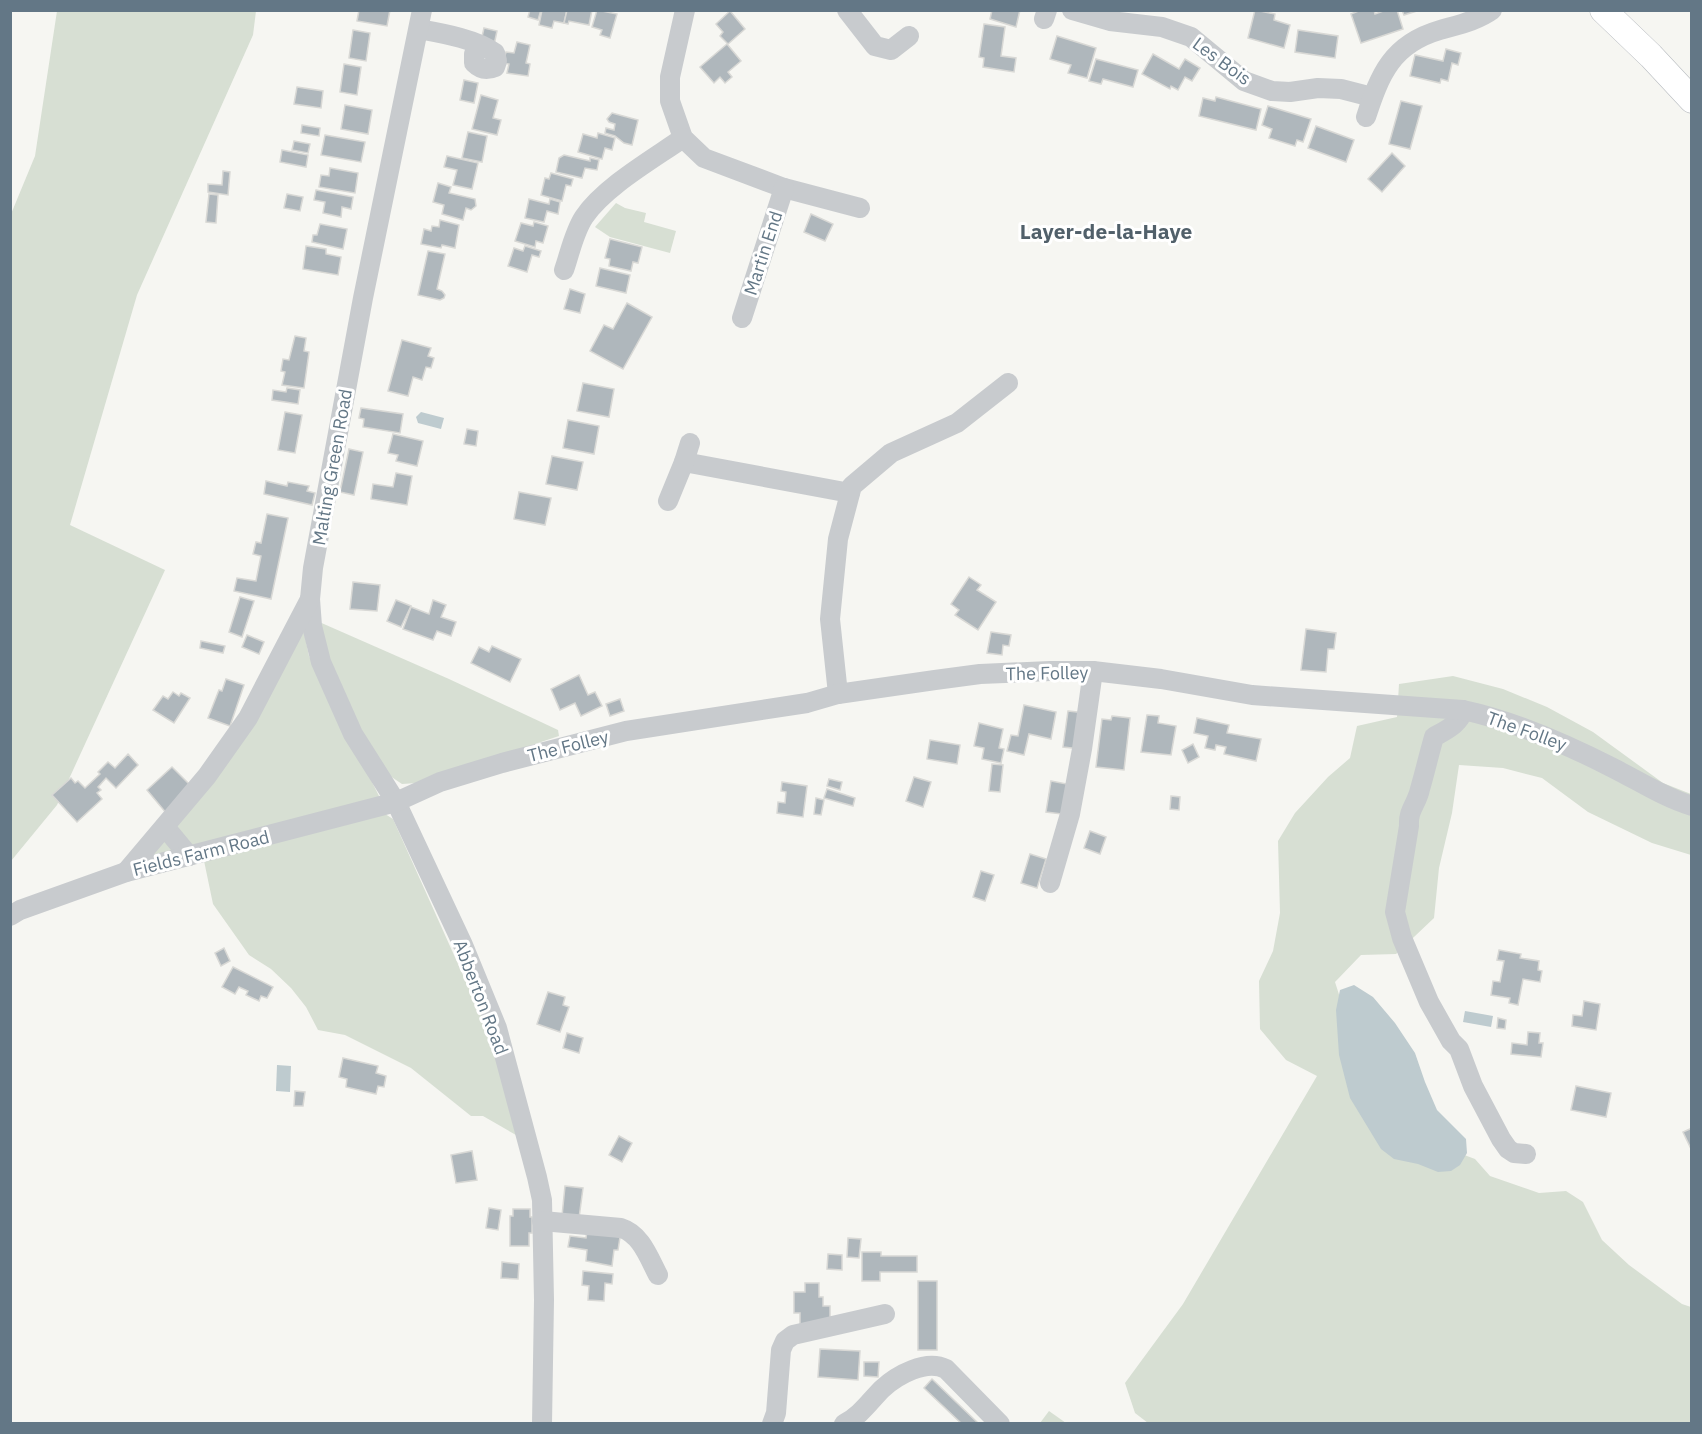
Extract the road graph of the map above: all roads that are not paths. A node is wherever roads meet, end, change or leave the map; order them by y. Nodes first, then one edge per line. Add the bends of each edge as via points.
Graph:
1 (685, 10) edge
2 (847, 10) edge
3 (1072, 10) edge
4 (1492, 10) edge
5 (1603, 10) edge
6 (420, 20) edge
7 (909, 36) dead end
8 (478, 45) dead end
9 (1372, 97) junction
10 (1692, 100) edge
11 (1366, 117) dead end
12 (683, 138) junction
13 (784, 188) junction
14 (860, 208) dead end
15 (564, 270) dead end
16 (742, 318) dead end
17 (1008, 383) dead end
18 (690, 443) dead end
19 (684, 462) junction
20 (850, 493) junction
21 (668, 501) dead end
22 (310, 600) junction
23 (1093, 671) junction
24 (838, 694) junction
25 (1463, 710) junction
26 (396, 802) junction
27 (1692, 806) edge
28 (165, 827) junction
29 (189, 856) junction
30 (126, 872) junction
31 (1050, 883) dead end
32 (10, 916) edge
33 (1526, 1154) dead end
34 (542, 1221) junction
35 (658, 1275) dead end
36 (885, 1314) dead end
37 (542, 1424) edge
38 (772, 1424) edge
39 (844, 1424) edge
40 (1000, 1424) edge

1 - 12 street via 670,76 670,101
2 - 7 street via 875,46 891,50
3 - 9 street, Les Bois via 1110,21 1162,27 1191,37 1244,81 1272,92 1341,89
4 - 9 street via 1408,44 1390,61
5 - 10 main road
6 - 8 street
6 - 22 street, Malting Green Road via 362,306
9 - 11 street
12 - 13 street via 704,158
12 - 15 street via 611,189 595,205 584,218
13 - 14 street
13 - 16 street, Martin End
17 - 20 street via 957,423 891,453 852,486
18 - 19 street
19 - 20 street
19 - 21 street
20 - 24 street via 838,539 830,619
22 - 26 street, Abberton Road via 321,662 353,734
22 - 28 street, Malting Green Road via 248,718
23 - 24 street, The Folley via 980,674
23 - 25 street, The Folley via 1252,695
23 - 31 street via 1070,814
24 - 26 street, The Folley via 807,703 626,731 471,772
25 - 27 street, The Folley via 1486,714 1569,746 1655,792
25 - 33 street via 1461,717 1434,737 1420,791 1408,816 1395,912 1429,1002 1459,1049 1501,1139 1514,1153
26 - 29 street, Fields Farm Road
26 - 34 street, Abberton Road via 497,1028 537,1177
28 - 29 street
28 - 30 street, Malting Green Road
29 - 30 street, Fields Farm Road
30 - 32 street, Fields Farm Road
34 - 35 street via 630,1231
34 - 37 street, Abberton Road
36 - 38 street via 809,1330 785,1341
39 - 40 street via 894,1381 934,1365 946,1369

